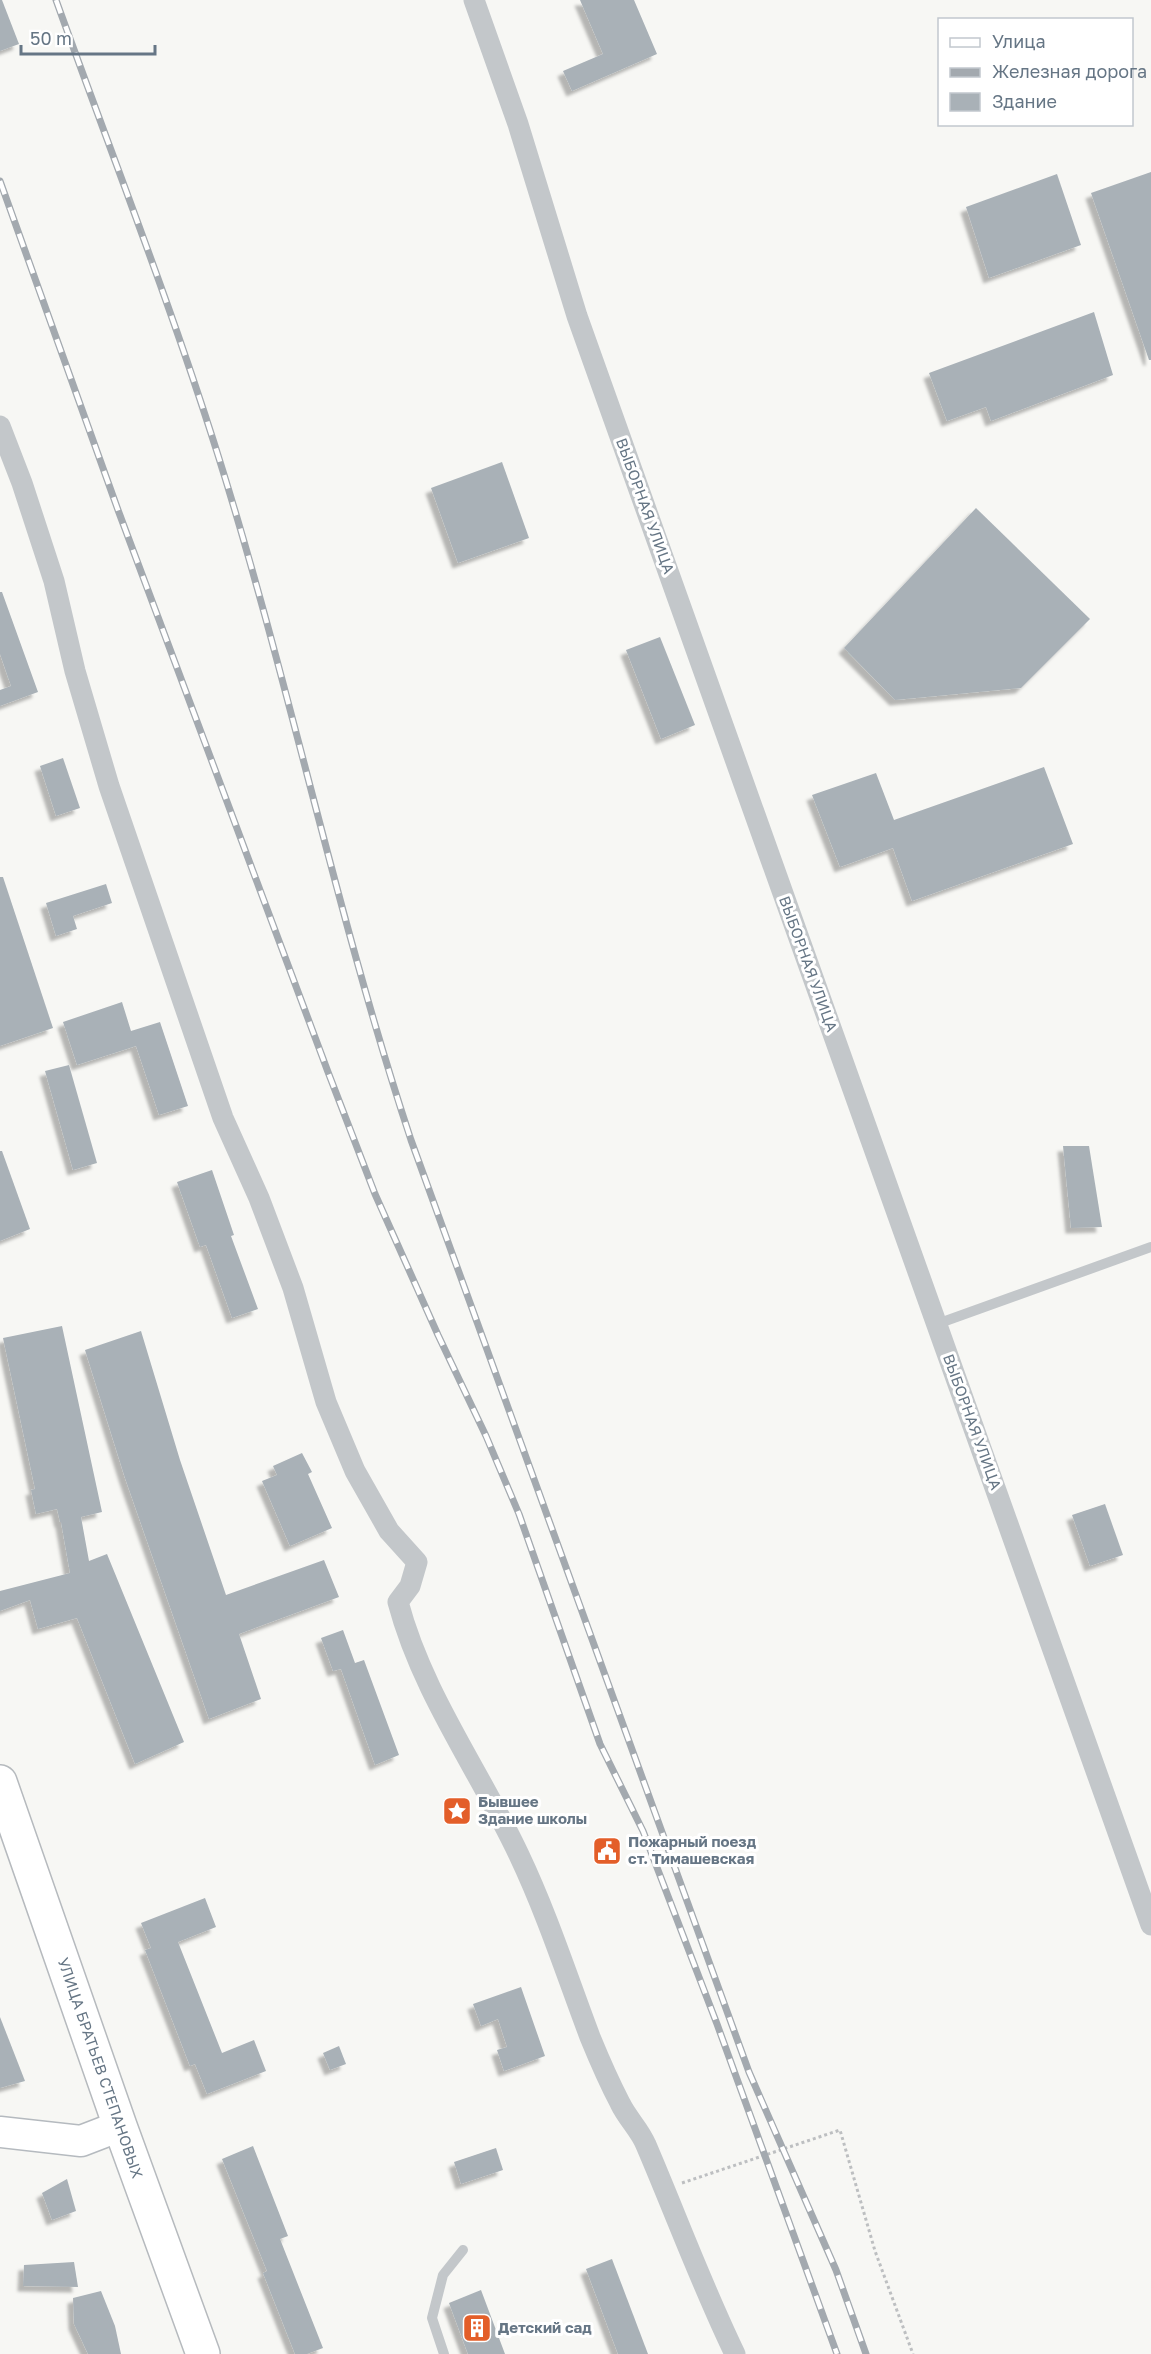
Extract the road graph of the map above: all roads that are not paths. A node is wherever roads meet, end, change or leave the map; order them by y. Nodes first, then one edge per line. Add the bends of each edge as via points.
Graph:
1 (474, 0) edge
2 (0, 426) edge
3 (1151, 1247) edge
4 (937, 1324) junction
5 (0, 1782) edge
6 (1151, 1925) edge
7 (120, 2126) junction
8 (0, 2132) edge
9 (463, 2250) dead end
10 (203, 2354) edge
11 (444, 2354) edge
12 (735, 2354) edge

1 - 4 street, ВЫБОРНАЯ УЛИЦА via 518,124 577,316
2 - 12 street via 54,581 75,671 109,786 223,1118 293,1288 326,1402 355,1471 383,1521 417,1562 410,1586 398,1602 406,1634 520,1857 555,1938 591,2038 620,2104 645,2143
3 - 4 lane
4 - 6 street, ВЫБОРНАЯ УЛИЦА
5 - 7 main road, УЛИЦА БРАТЬЕВ СТЕПАНОВЫХ
7 - 8 main road via 81,2141
7 - 10 main road, УЛИЦА БРАТЬЕВ СТЕПАНОВЫХ
9 - 11 lane via 444,2276 432,2318

